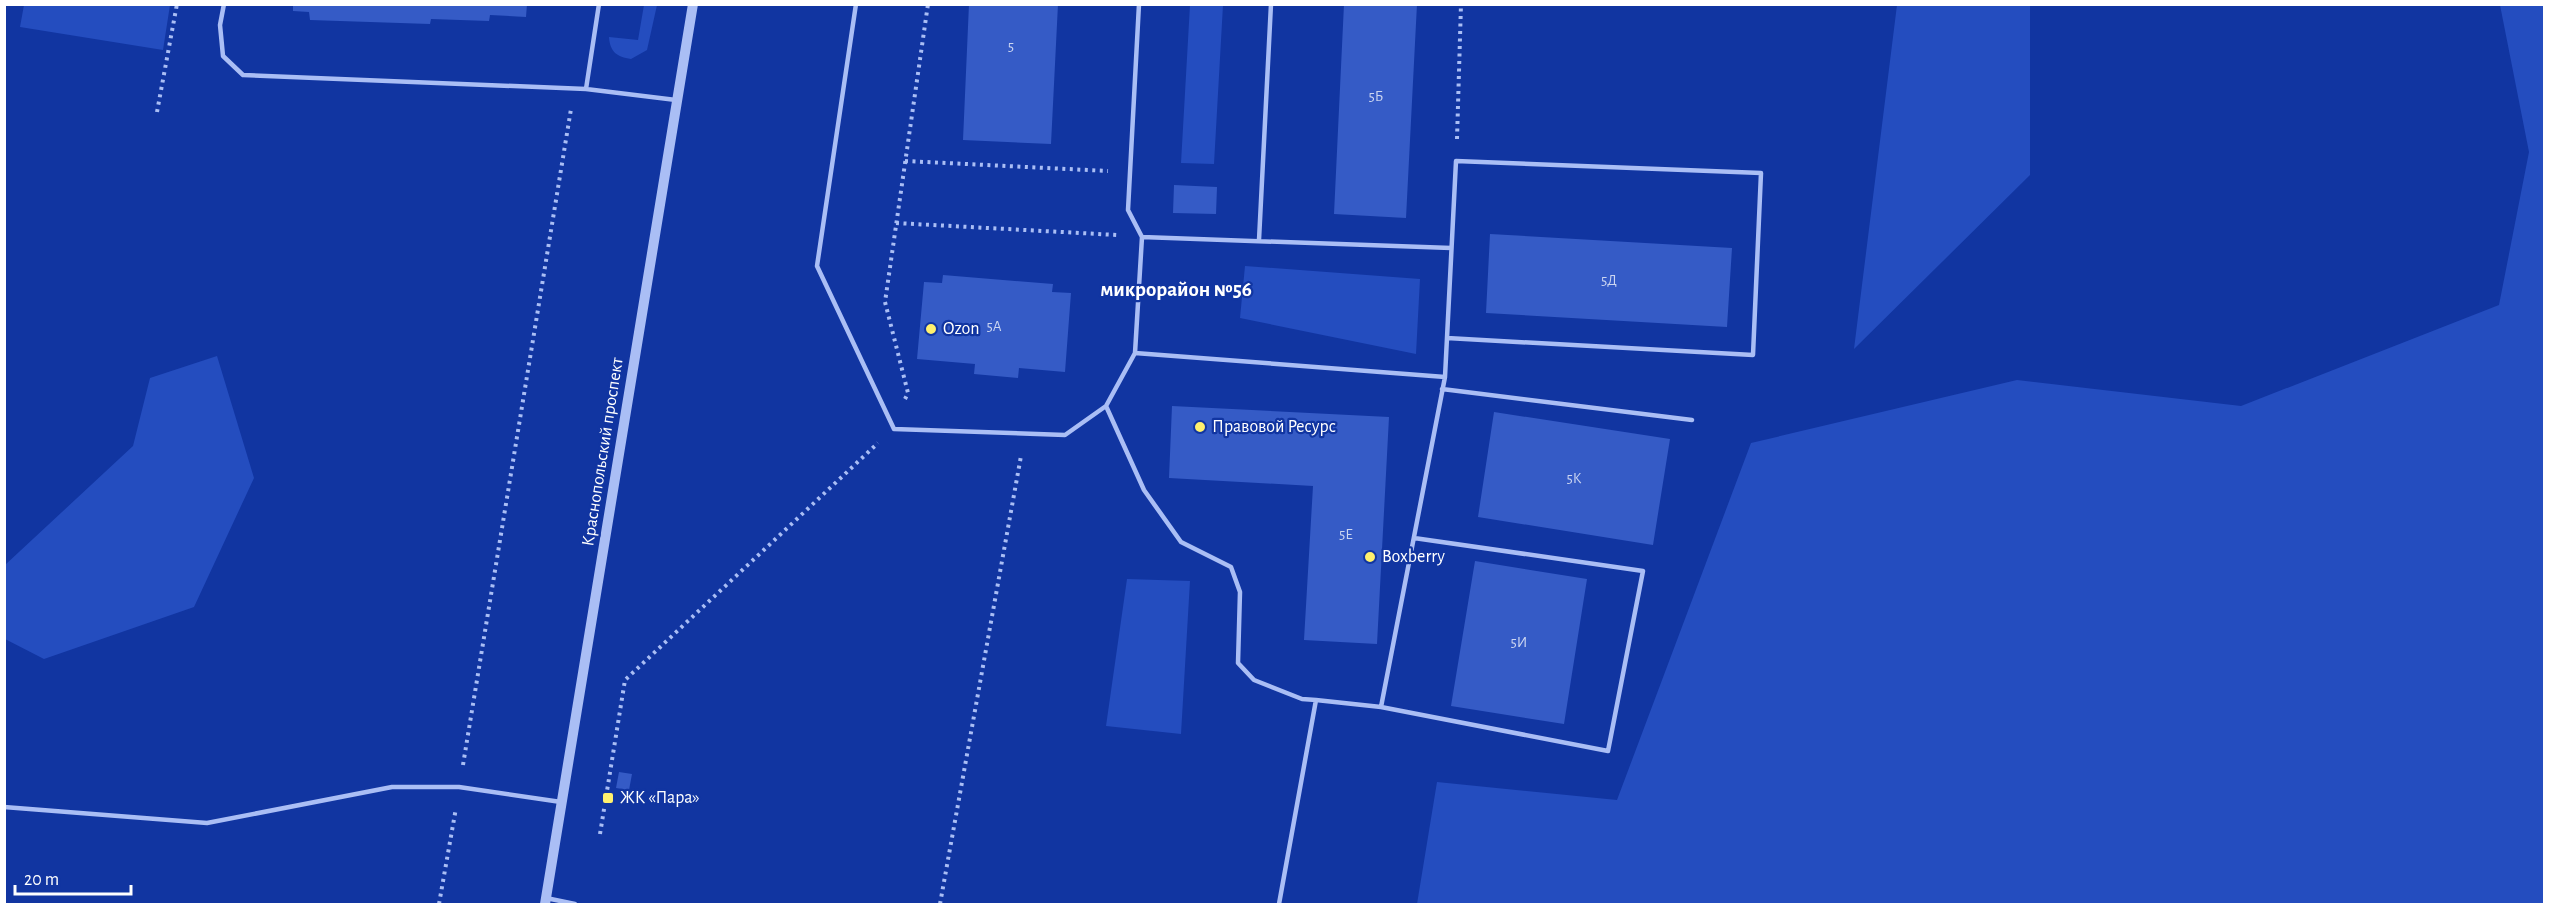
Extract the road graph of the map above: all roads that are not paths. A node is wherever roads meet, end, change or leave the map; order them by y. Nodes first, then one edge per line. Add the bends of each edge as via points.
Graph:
1 (225, 4) edge
2 (599, 4) edge
3 (693, 4) edge
4 (856, 4) edge
5 (1139, 4) edge
6 (1271, 4) edge
7 (586, 89) junction
8 (677, 100) junction
9 (1142, 237) junction
10 (1259, 240) junction
11 (1451, 248) junction
12 (1447, 338) junction
13 (1136, 353) junction
14 (1444, 377) junction
15 (1442, 389) junction
16 (1106, 406) junction
17 (1692, 420) dead end
18 (1414, 538) junction
19 (1316, 700) junction
20 (1381, 707) junction
21 (562, 802) junction
22 (4, 807) edge
23 (545, 901) edge
24 (575, 904) edge
25 (1279, 904) edge

1 - 7 lane via 220,25 223,56 243,75
2 - 7 lane
3 - 8 street, Краснопольский проспект
4 - 16 lane via 818,266 894,429 1065,435
5 - 9 lane via 1128,210
6 - 10 lane
7 - 8 lane
8 - 21 street, Краснопольский проспект
9 - 10 lane
9 - 13 lane
10 - 11 lane
11 - 12 lane
11 - 12 lane via 1456,161 1761,173 1754,355
12 - 14 lane
13 - 14 lane
13 - 16 lane
14 - 15 lane
15 - 17 lane
15 - 18 lane
16 - 19 lane via 1144,490 1181,542 1231,567 1240,592 1238,663 1254,680 1302,699
18 - 20 lane
18 - 20 lane via 1643,571 1608,751
19 - 20 lane
19 - 25 lane
21 - 22 lane via 459,787 392,787 207,823
21 - 23 street, Краснопольский проспект
23 - 24 lane

